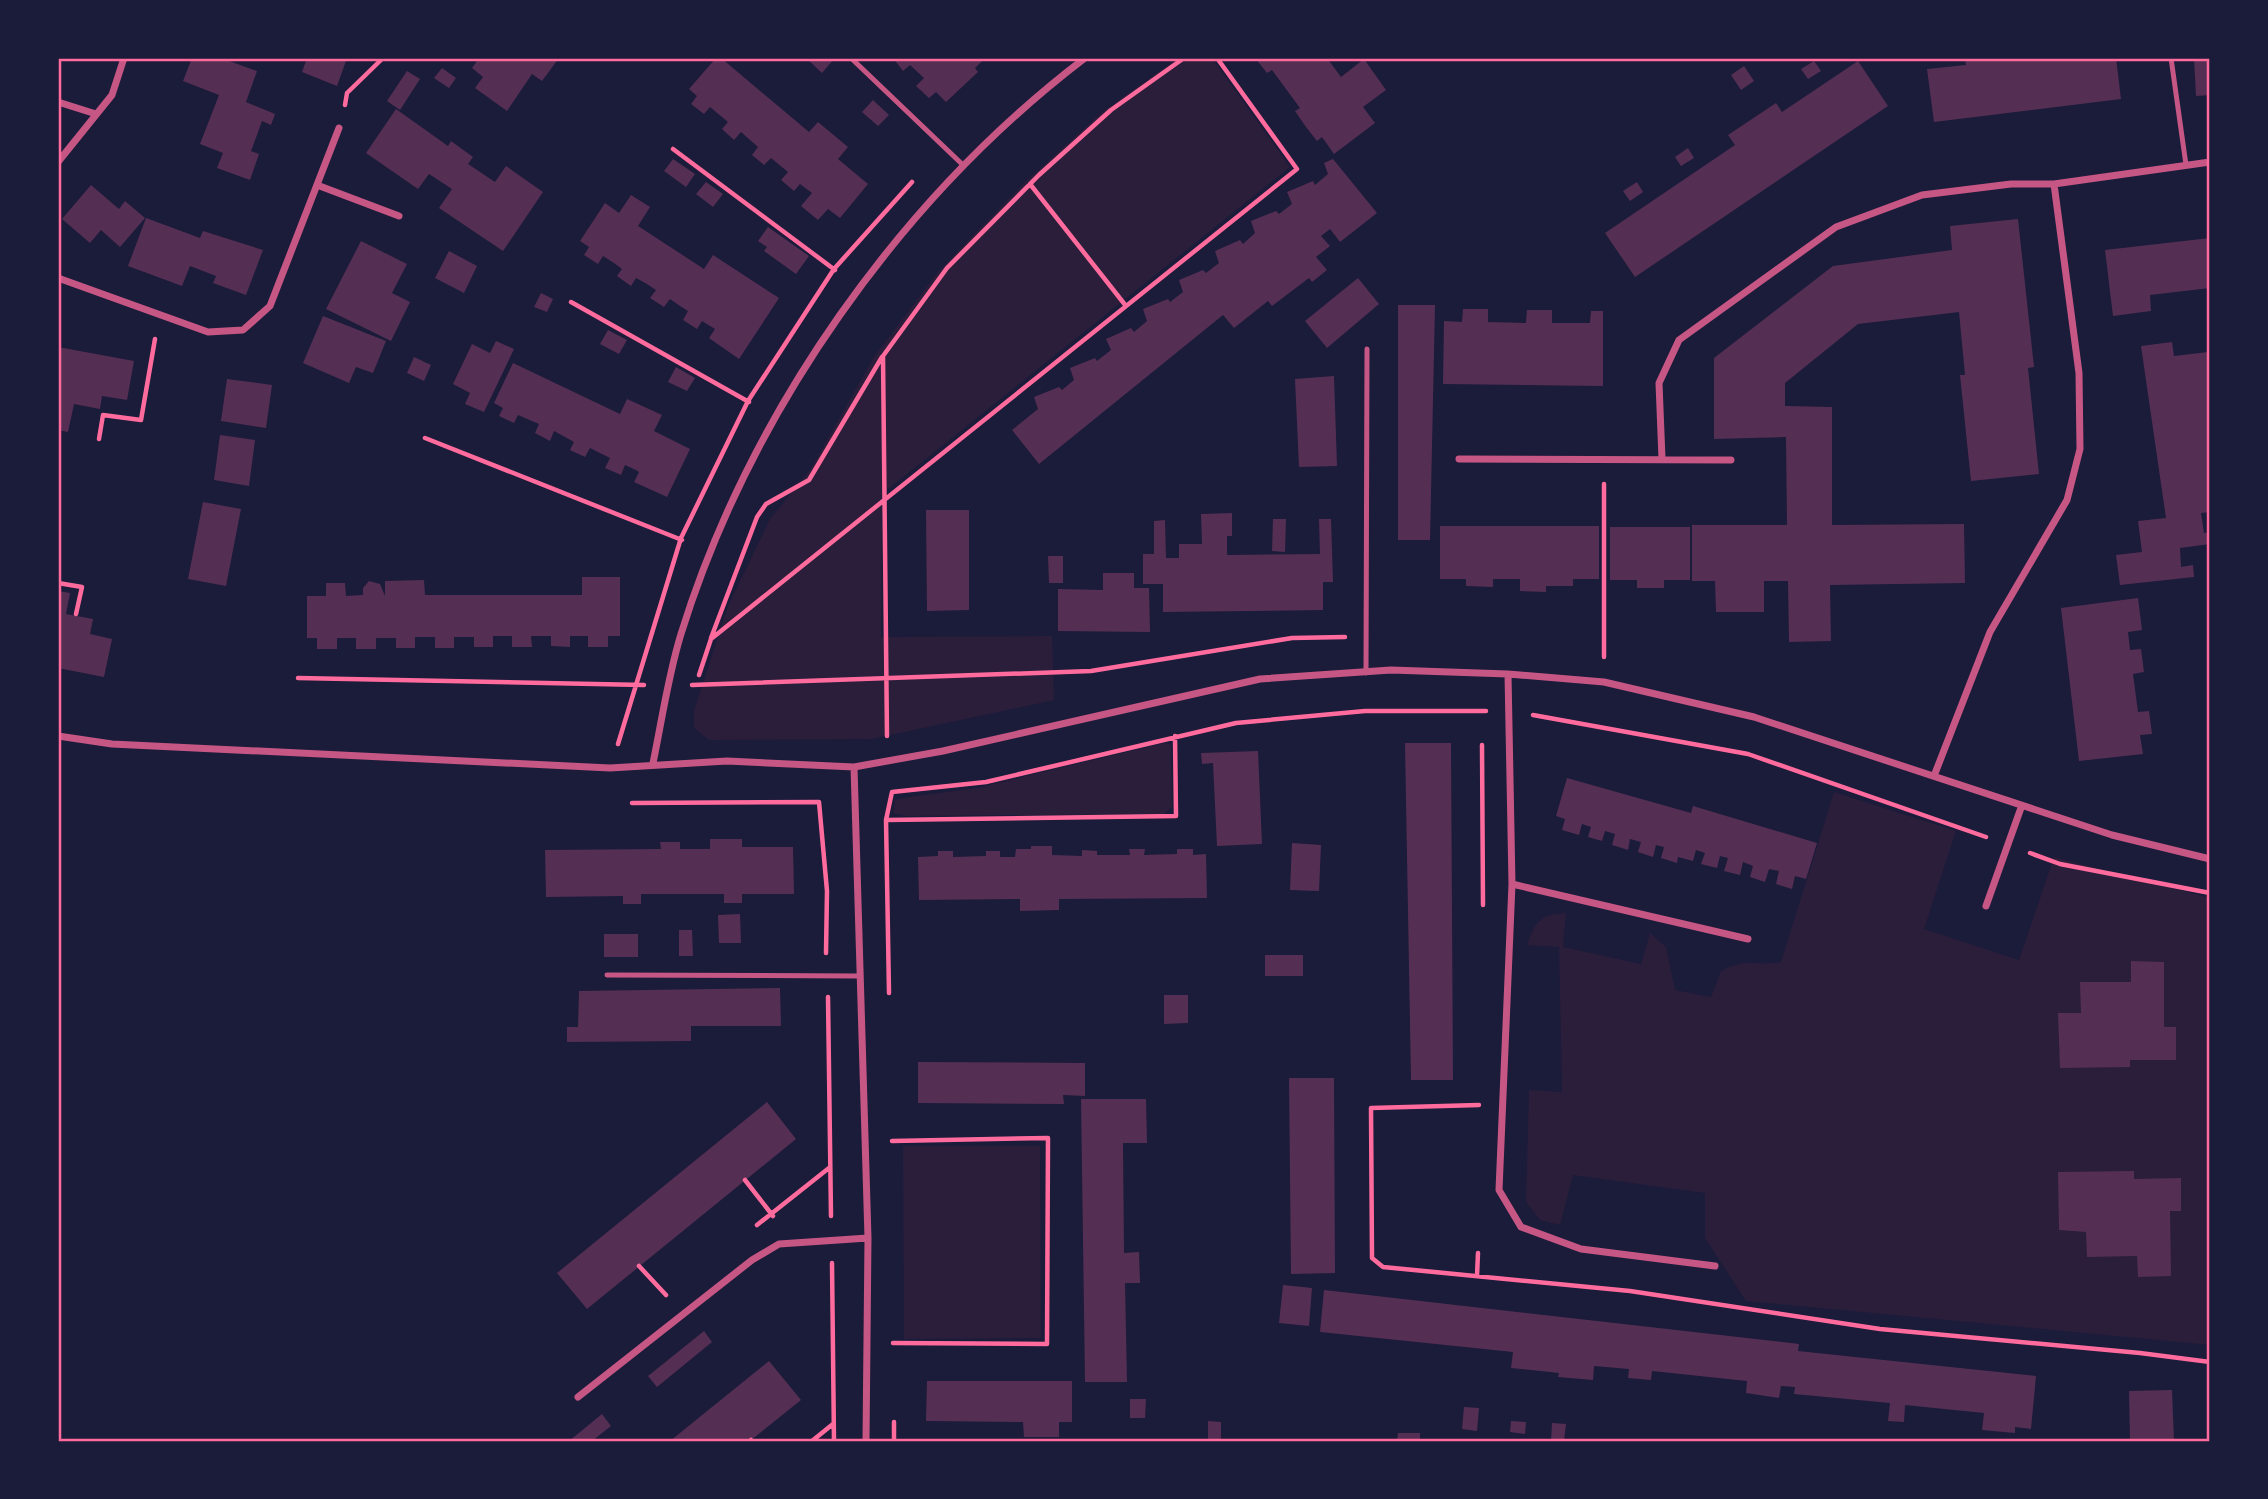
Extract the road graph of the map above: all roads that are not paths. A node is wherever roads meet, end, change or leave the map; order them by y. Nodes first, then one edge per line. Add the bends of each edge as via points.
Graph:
1 (124, 58) edge
2 (850, 58) edge
3 (1085, 58) edge
4 (2171, 58) edge
5 (58, 102) edge
6 (96, 114) junction
7 (339, 128) road end
8 (58, 162) edge
9 (2210, 162) edge
10 (2186, 165) junction
11 (964, 166) junction
12 (2054, 184) junction
13 (317, 185) junction
14 (399, 216) dead end
15 (58, 278) edge
16 (1367, 349) dead end
17 (1459, 459) dead end
18 (1662, 459) junction
19 (1731, 460) dead end
20 (1366, 673) junction
21 (1508, 674) junction
22 (58, 736) edge
23 (653, 763) junction
24 (854, 767) junction
25 (1934, 776) junction
26 (2022, 805) junction
27 (2210, 859) edge
28 (1512, 884) junction
29 (1986, 906) dead end
30 (1748, 939) dead end
31 (607, 975) dead end
32 (859, 976) junction
33 (868, 1238) junction
34 (1715, 1266) dead end
35 (578, 1397) dead end
36 (866, 1441) edge

1 - 6 street via 112,95
2 - 11 lane
3 - 11 street
4 - 10 lane
5 - 6 street
6 - 8 street
7 - 13 street
9 - 10 street
10 - 12 street
11 - 23 street via 858,287 774,416 680,635
12 - 18 street via 2011,184 1922,195 1836,227 1679,340 1659,383
12 - 25 street via 2080,373 2080,449 2067,500 1990,632
13 - 14 street
13 - 15 street via 270,306 243,330 208,332
16 - 20 lane
17 - 18 street
18 - 19 street
20 - 21 street
20 - 24 street via 1259,679
21 - 25 street via 1604,682 1754,717
21 - 28 street
22 - 23 street via 111,744 452,763 610,768
23 - 24 street
24 - 32 street
25 - 26 street
26 - 27 street via 2112,835
26 - 29 street
28 - 30 street
28 - 34 street via 1499,1189 1521,1227 1581,1249
31 - 32 lane
32 - 33 street
33 - 35 street via 779,1244 752,1260
33 - 36 street

